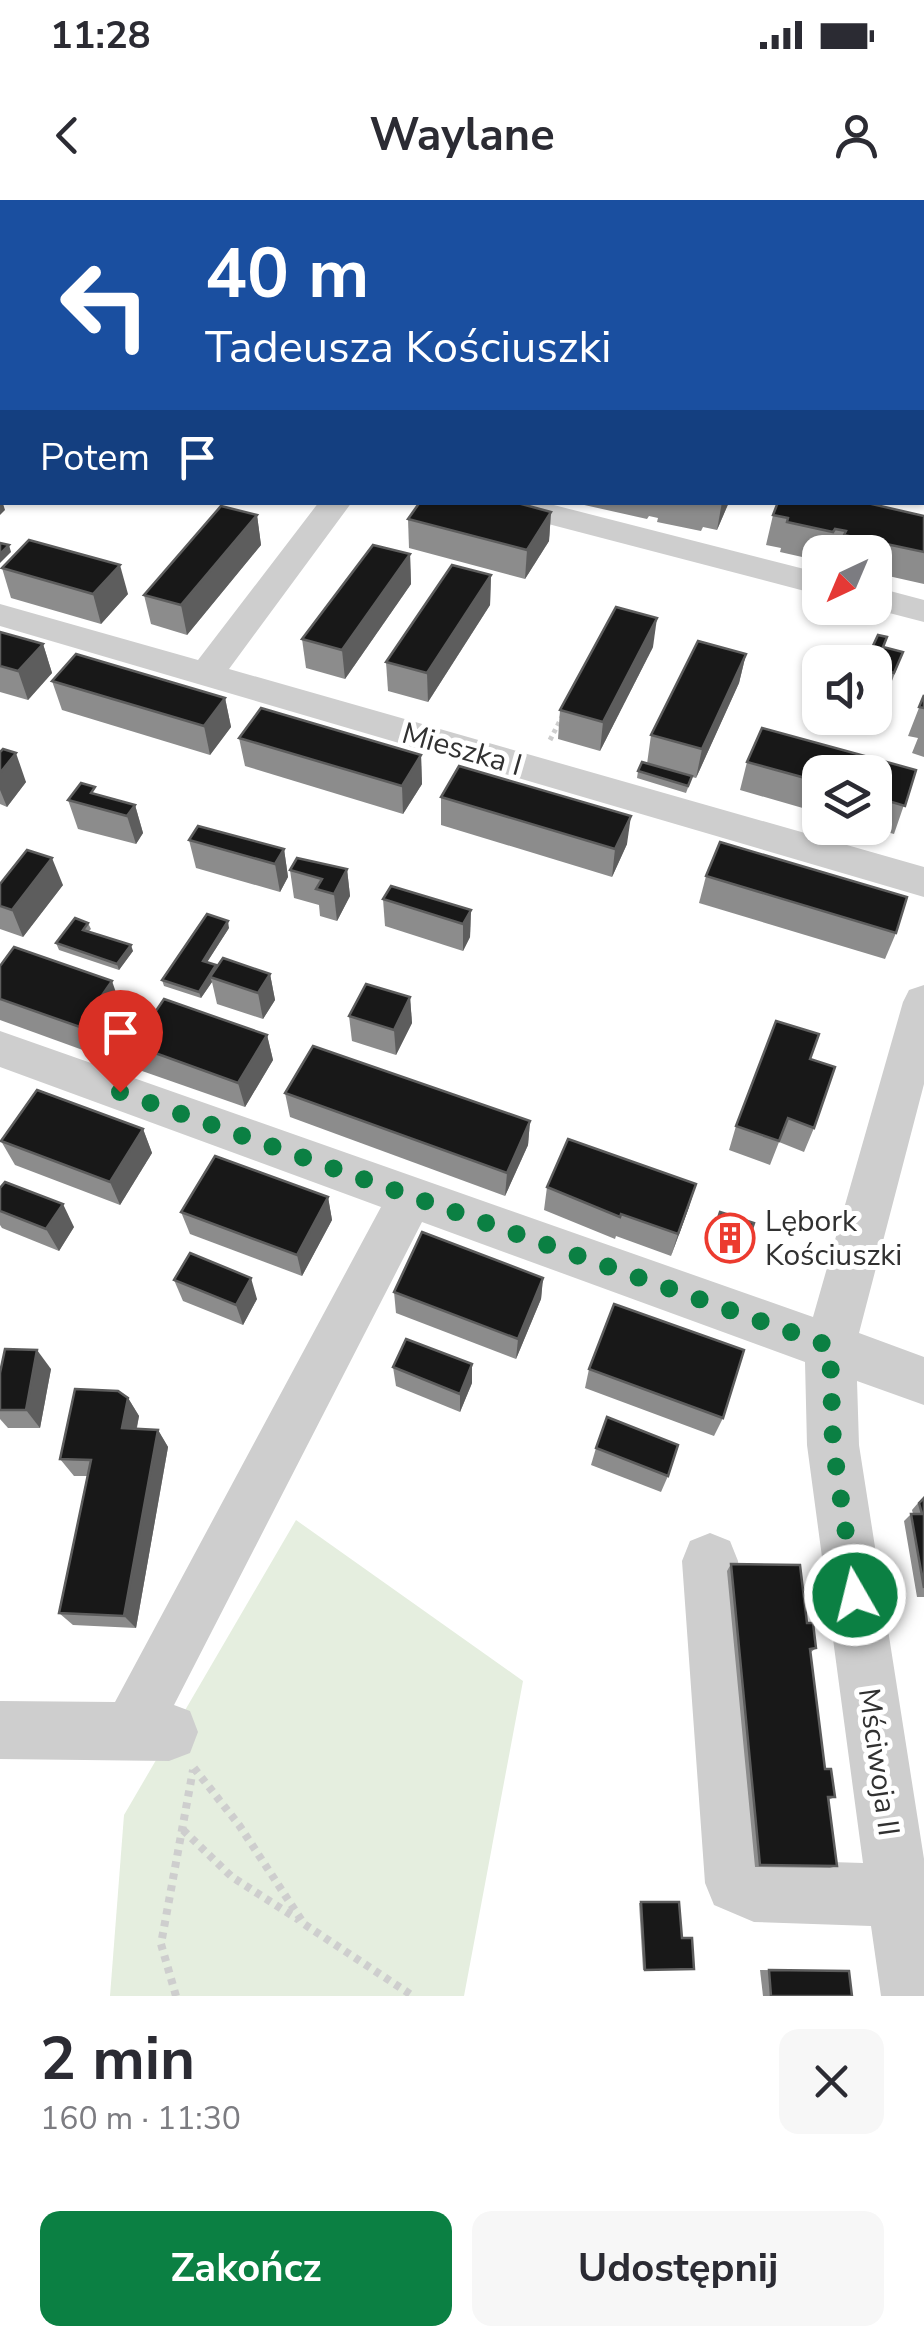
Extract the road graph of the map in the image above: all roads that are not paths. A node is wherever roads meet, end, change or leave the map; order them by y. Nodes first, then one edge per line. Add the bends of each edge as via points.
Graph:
1 (334, 505) edge
2 (514, 505) edge
3 (802, 579) edge
4 (892, 603) edge
5 (924, 611) edge
6 (0, 615) edge
7 (206, 674) junction
8 (924, 882) edge
9 (924, 1002) edge
10 (0, 1050) edge
11 (410, 1196) junction
12 (830, 1346) junction
13 (924, 1381) edge
14 (710, 1561) dead end
15 (0, 1730) edge
16 (906, 1820) edge
17 (898, 1895) junction
18 (913, 1996) edge

1 - 7 street
2 - 3 street
4 - 5 street
6 - 7 street, Mieszka I
7 - 8 street, Mieszka I
9 - 12 street, Mściwoja II
10 - 11 street
11 - 12 street
11 - 15 street via 143,1704 167,1744
12 - 13 street
12 - 16 street, Mściwoja II via 833,1445
14 - 17 street via 736,1883 754,1891
16 - 17 street, Mściwoja II
17 - 18 street, Mściwoja II

